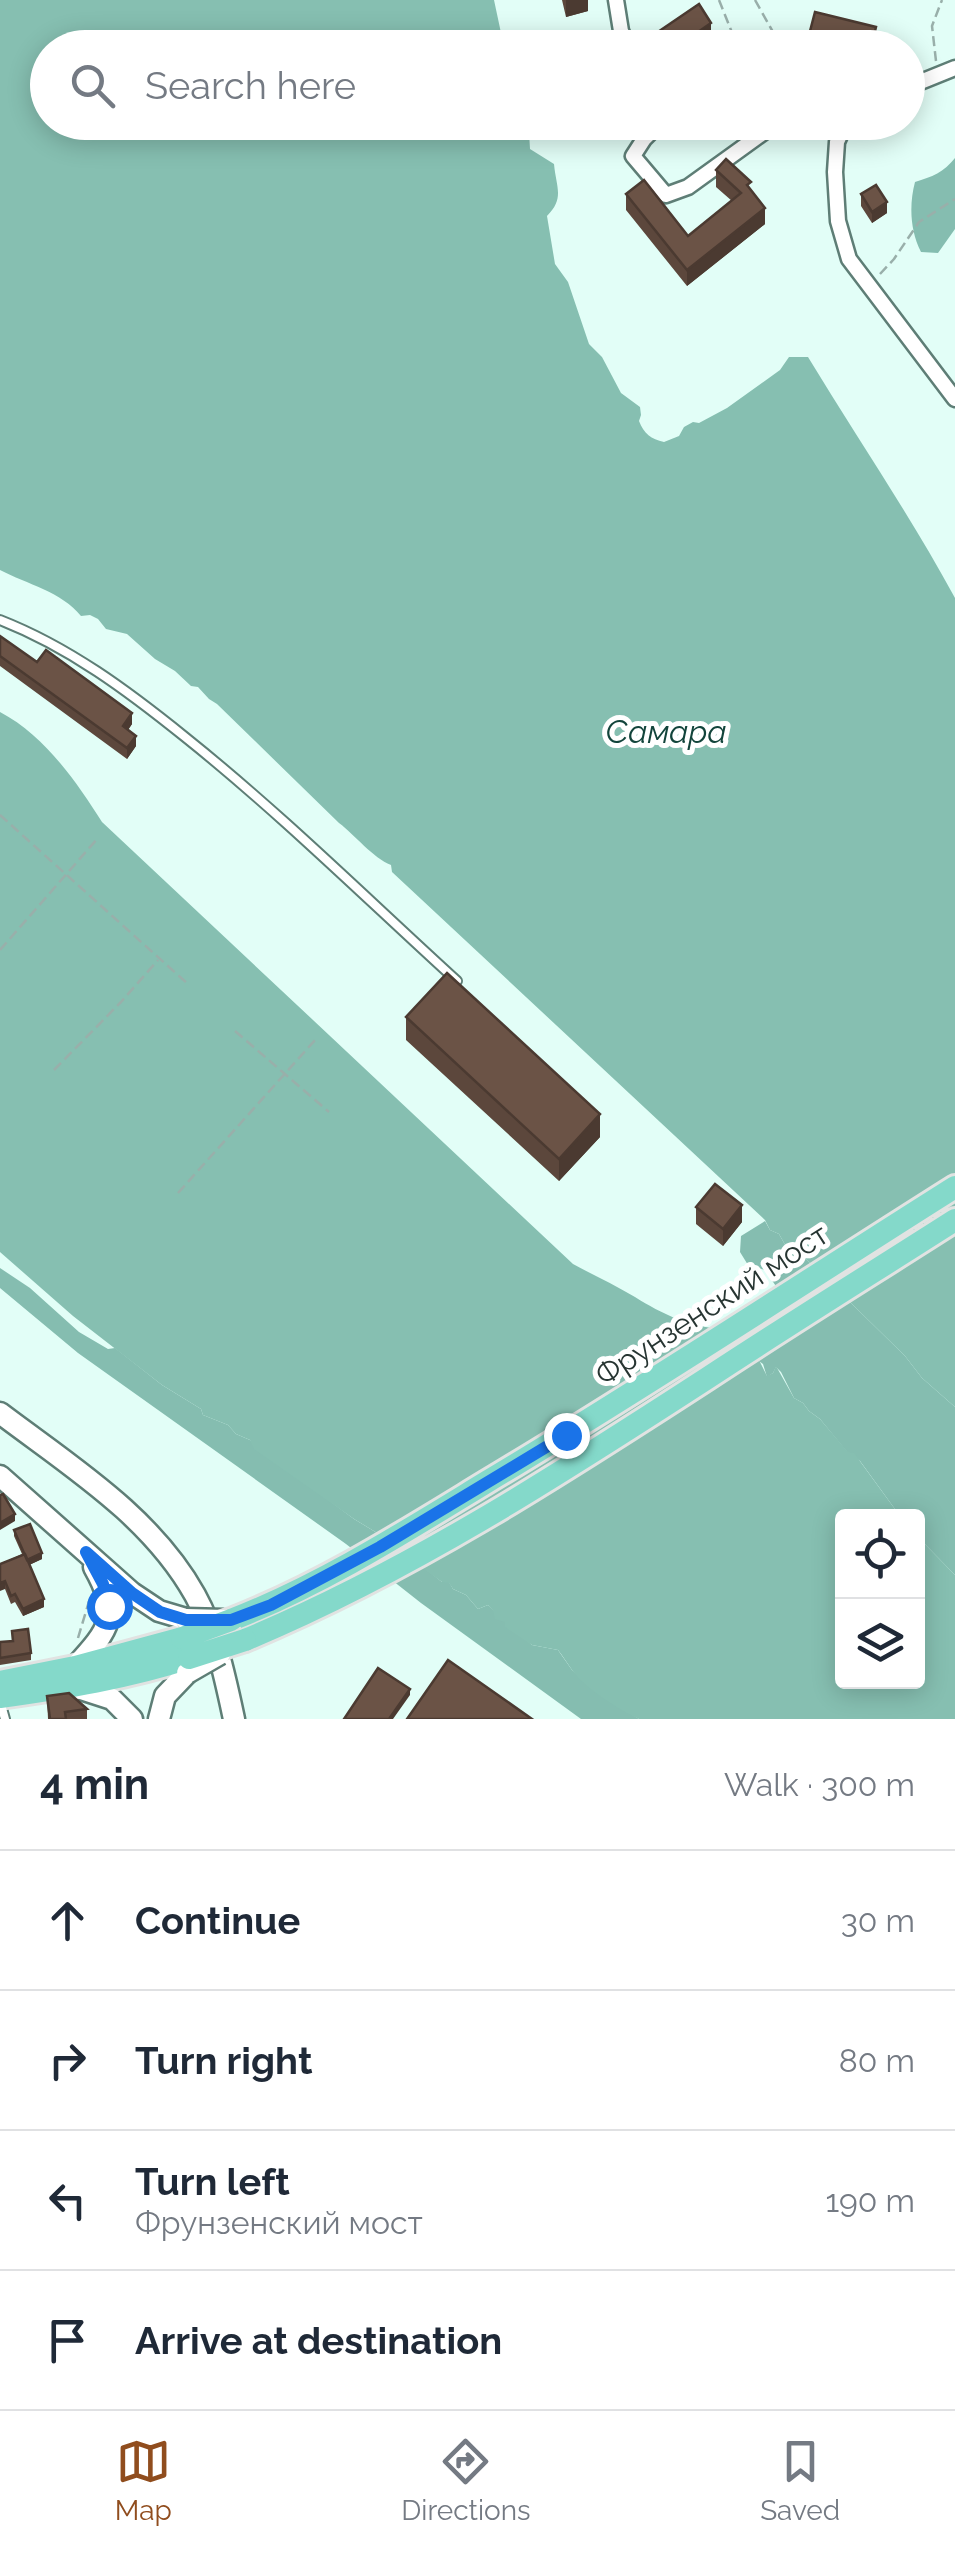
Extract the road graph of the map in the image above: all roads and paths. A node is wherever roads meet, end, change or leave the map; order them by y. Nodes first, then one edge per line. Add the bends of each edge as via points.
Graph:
1 (616, 0) edge
2 (719, 0) edge
3 (755, 0) edge
4 (942, 0) edge
5 (621, 30) edge
6 (731, 30) edge
7 (772, 30) edge
8 (955, 68) edge
9 (938, 74) junction
10 (925, 80) edge
11 (643, 140) edge
12 (753, 140) edge
13 (837, 140) edge
14 (955, 199) edge
15 (868, 286) junction
16 (955, 400) edge
17 (0, 620) edge
18 (0, 815) edge
19 (98, 838) dead end
20 (65, 873) junction
21 (0, 950) edge
22 (159, 958) junction
23 (457, 981) edge
24 (189, 985) dead end
25 (235, 1031) dead end
26 (316, 1039) dead end
27 (54, 1070) dead end
28 (284, 1074) junction
29 (328, 1112) dead end
30 (955, 1187) edge
31 (178, 1193) dead end
32 (955, 1220) edge
33 (0, 1413) edge
34 (0, 1476) edge
35 (86, 1552) junction
36 (90, 1598) dead end
37 (238, 1630) junction
38 (186, 1647) junction
39 (74, 1667) junction
40 (0, 1682) edge
41 (0, 1699) edge
42 (5, 1719) edge
43 (132, 1719) edge
44 (158, 1719) edge
45 (234, 1719) edge

1 - 5 street
2 - 6 path
3 - 7 path
4 - 9 path via 932,26
8 - 9 street
9 - 10 street
11 - 12 street via 633,156 666,195
13 - 15 street via 838,221 850,259
14 - 15 path via 919,222
15 - 16 street
17 - 23 lane via 96,670 161,718
18 - 20 path
19 - 20 path
20 - 21 path
20 - 22 path
22 - 24 path
22 - 27 path
25 - 28 path
26 - 28 path
28 - 29 path
28 - 31 path
30 - 37 main road, Фрунзенский мост via 566,1435
32 - 37 main road, Фрунзенский мост via 410,1562 344,1596
33 - 45 main road via 120,1505 167,1555 195,1595 214,1640
34 - 35 main road
35 - 38 main road via 160,1612
35 - 39 main road via 107,1594 108,1617 97,1644
36 - 39 path
37 - 38 main road, Фрунзенский мост, bridge
37 - 38 main road, bridge
38 - 39 main road, Фрунзенский мост
38 - 44 main road
39 - 40 main road
39 - 41 main road
39 - 43 main road
41 - 42 lane

